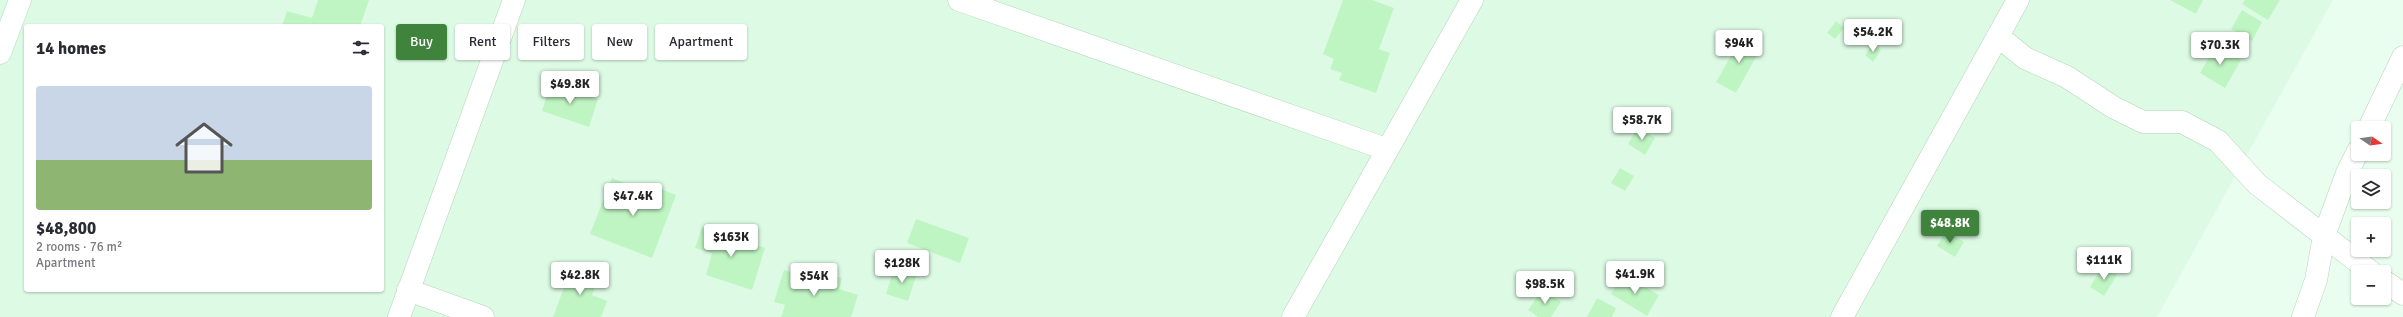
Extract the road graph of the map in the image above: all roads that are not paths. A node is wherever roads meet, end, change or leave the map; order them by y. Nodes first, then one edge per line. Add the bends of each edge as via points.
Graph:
1 (20, 0) edge
2 (514, 0) edge
3 (959, 0) edge
4 (1472, 0) edge
5 (2018, 0) edge
6 (1998, 36) junction
7 (0, 53) edge
8 (2403, 57) edge
9 (2372, 121) edge
10 (1386, 149) junction
11 (2353, 161) edge
12 (2324, 236) junction
13 (2362, 265) edge
14 (2391, 286) edge
15 (408, 290) junction
16 (2403, 294) edge
17 (399, 317) edge
18 (483, 317) edge
19 (1292, 317) edge
20 (1842, 317) edge
21 (2303, 317) edge

1 - 7 street
2 - 15 street
3 - 10 street
4 - 10 street
5 - 6 street
6 - 12 street via 2025,58 2067,77 2113,107 2143,122 2182,122 2218,141 2257,184
6 - 20 street
8 - 9 street
10 - 19 street
11 - 12 street
12 - 13 street
12 - 21 street via 2316,280
14 - 16 street
15 - 17 street
15 - 18 street

